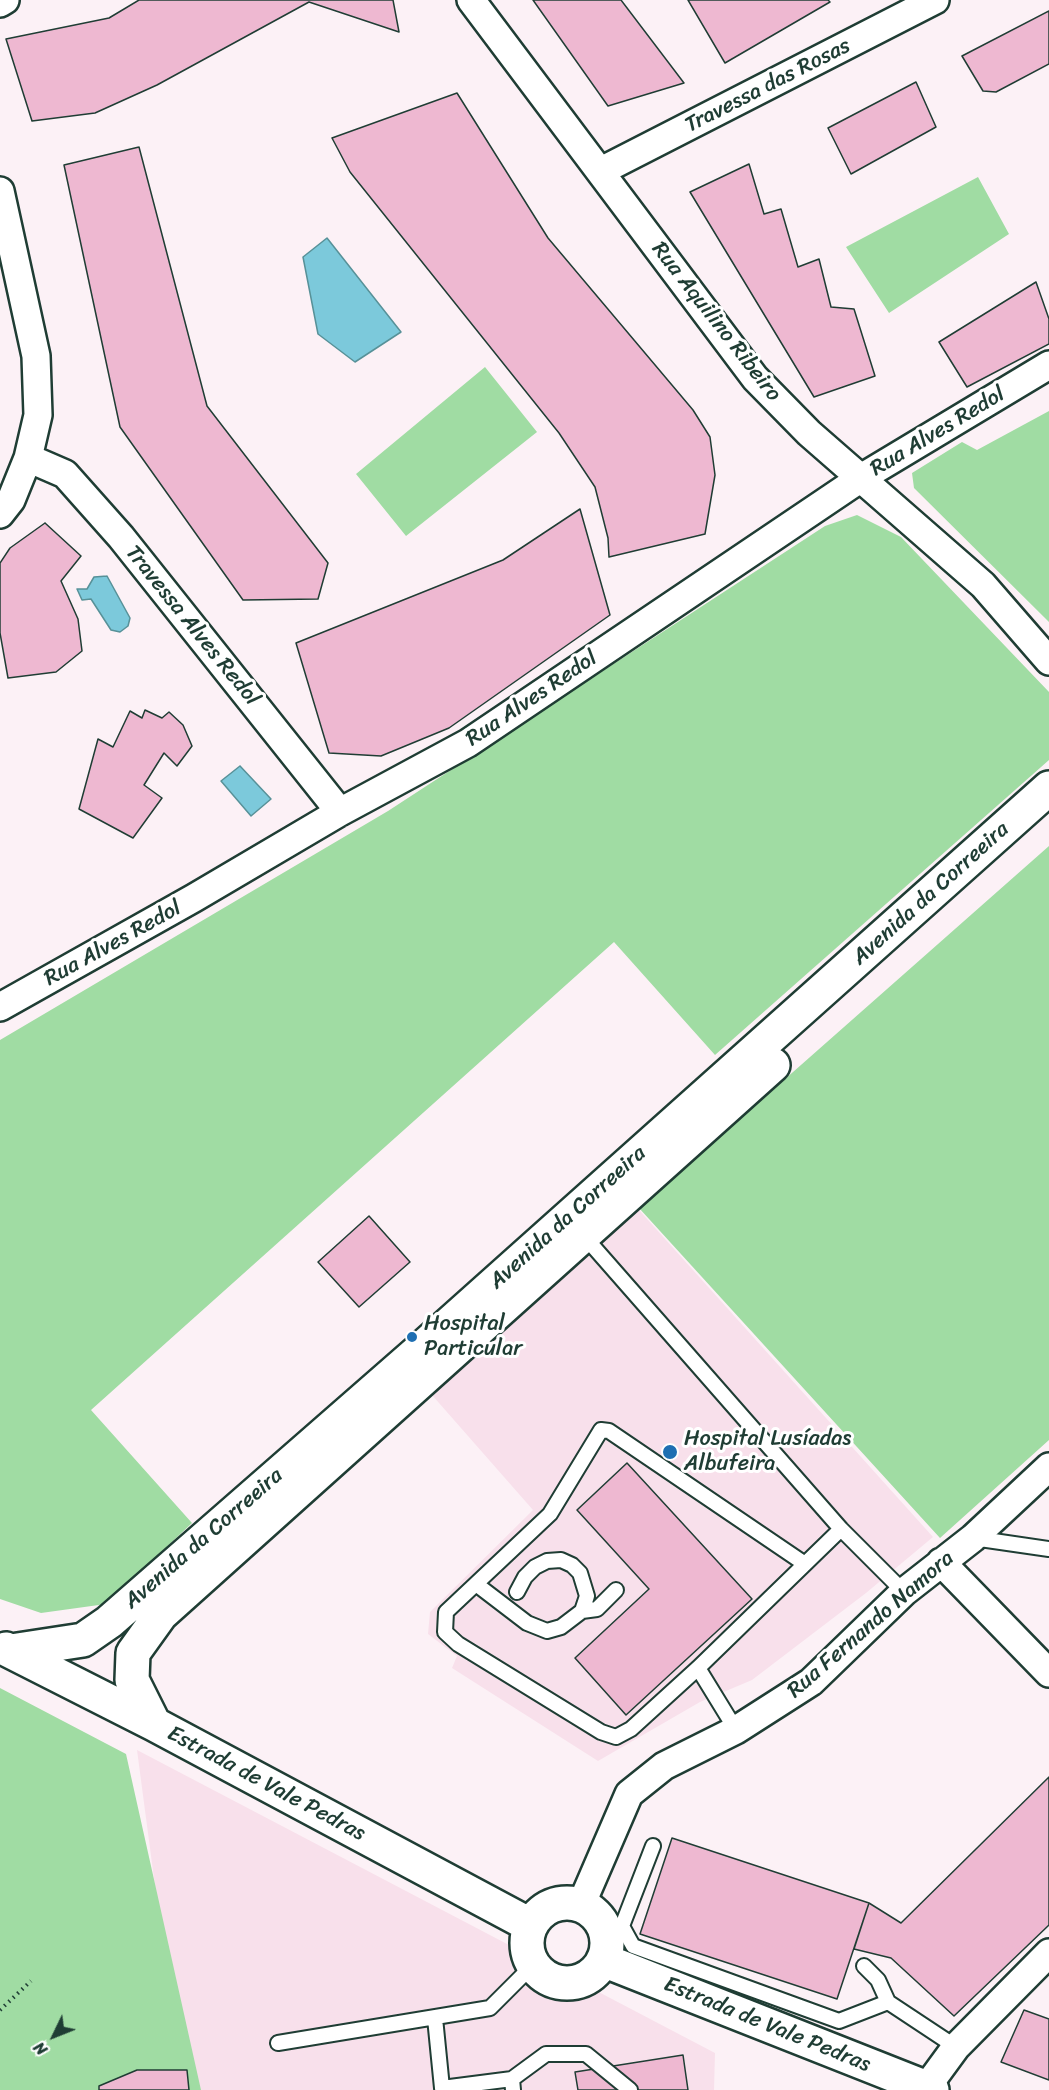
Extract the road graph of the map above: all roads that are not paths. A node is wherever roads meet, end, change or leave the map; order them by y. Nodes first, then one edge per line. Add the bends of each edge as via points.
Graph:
1 (5, 0) edge
2 (471, 0) edge
3 (935, 0) edge
4 (0, 3) edge
5 (601, 171) junction
6 (0, 191) edge
7 (1049, 365) edge
8 (28, 458) junction
9 (861, 478) junction
10 (0, 514) edge
11 (1049, 661) edge
12 (1049, 788) edge
13 (340, 812) junction
14 (1049, 814) edge
15 (0, 1007) edge
16 (585, 1236) junction
17 (1049, 1467) edge
18 (841, 1529) junction
19 (973, 1538) junction
20 (1049, 1549) edge
21 (941, 1562) junction
22 (805, 1564) junction
23 (476, 1584) junction
24 (616, 1590) dead end
25 (517, 1592) dead end
26 (904, 1592) junction
27 (582, 1611) junction
28 (5, 1649) edge
29 (698, 1668) junction
30 (1049, 1673) edge
31 (154, 1724) junction
32 (736, 1731) junction
33 (653, 1846) dead end
34 (581, 1905) junction
35 (530, 1925) junction
36 (1049, 1953) edge
37 (603, 1960) junction
38 (533, 1965) junction
39 (864, 1966) dead end
40 (888, 2002) junction
41 (435, 2018) junction
42 (278, 2043) dead end
43 (956, 2048) junction
44 (512, 2085) edge
45 (929, 2089) edge
46 (630, 2090) edge

1 - 4 street
2 - 5 street, Rua Aquilino Ribeiro
3 - 5 street, Travessa das Rosas
5 - 9 street, Rua Aquilino Ribeiro via 755,378
6 - 8 street via 36,356 38,415
7 - 9 street, Rua Alves Redol
8 - 10 street
8 - 13 street, Travessa Alves Redol via 65,474 121,537
9 - 11 street, Rua Aquilino Ribeiro via 983,585
9 - 13 street, Rua Alves Redol via 468,743
12 - 28 main road, Avenida da Correeira via 419,1351 109,1622 82,1640
13 - 15 street, Rua Alves Redol
14 - 16 main road, Avenida da Correeira
16 - 18 lane
16 - 31 main road, Avenida da Correeira via 160,1614 132,1653 132,1680
17 - 19 street, Rua Fernando Namora
18 - 22 lane
18 - 26 lane
19 - 20 lane
19 - 21 street, Rua Fernando Namora
21 - 26 street, Rua Fernando Namora
21 - 30 street
22 - 23 lane via 609,1431 601,1430 550,1514
22 - 29 lane
23 - 27 lane via 538,1629 561,1627
23 - 29 lane via 446,1612 445,1632 458,1644 601,1732 616,1737 631,1729
24 - 27 lane via 597,1609
25 - 27 lane via 535,1568 547,1561 561,1560 572,1565 582,1579 587,1596
26 - 32 street, Rua Fernando Namora via 811,1682
28 - 31 main road, Estrada de Vale Pedras
29 - 32 lane
31 - 35 main road, Estrada de Vale Pedras
32 - 34 street, Rua Fernando Namora via 664,1766 629,1794
33 - 40 lane via 622,1926 633,1946 839,2021
34 - 35 main road via 557,1904 546,1908
34 - 37 main road via 592,1912 603,1928 607,1948
35 - 38 main road via 527,1953
36 - 43 street
37 - 38 main road via 589,1976 570,1983 543,1976
37 - 45 main road, Estrada de Vale Pedras
38 - 41 lane via 490,2008
39 - 40 lane via 878,1980
40 - 43 lane
41 - 42 lane
41 - 44 lane via 442,2088
43 - 45 street
44 - 46 lane via 546,2054 586,2054

